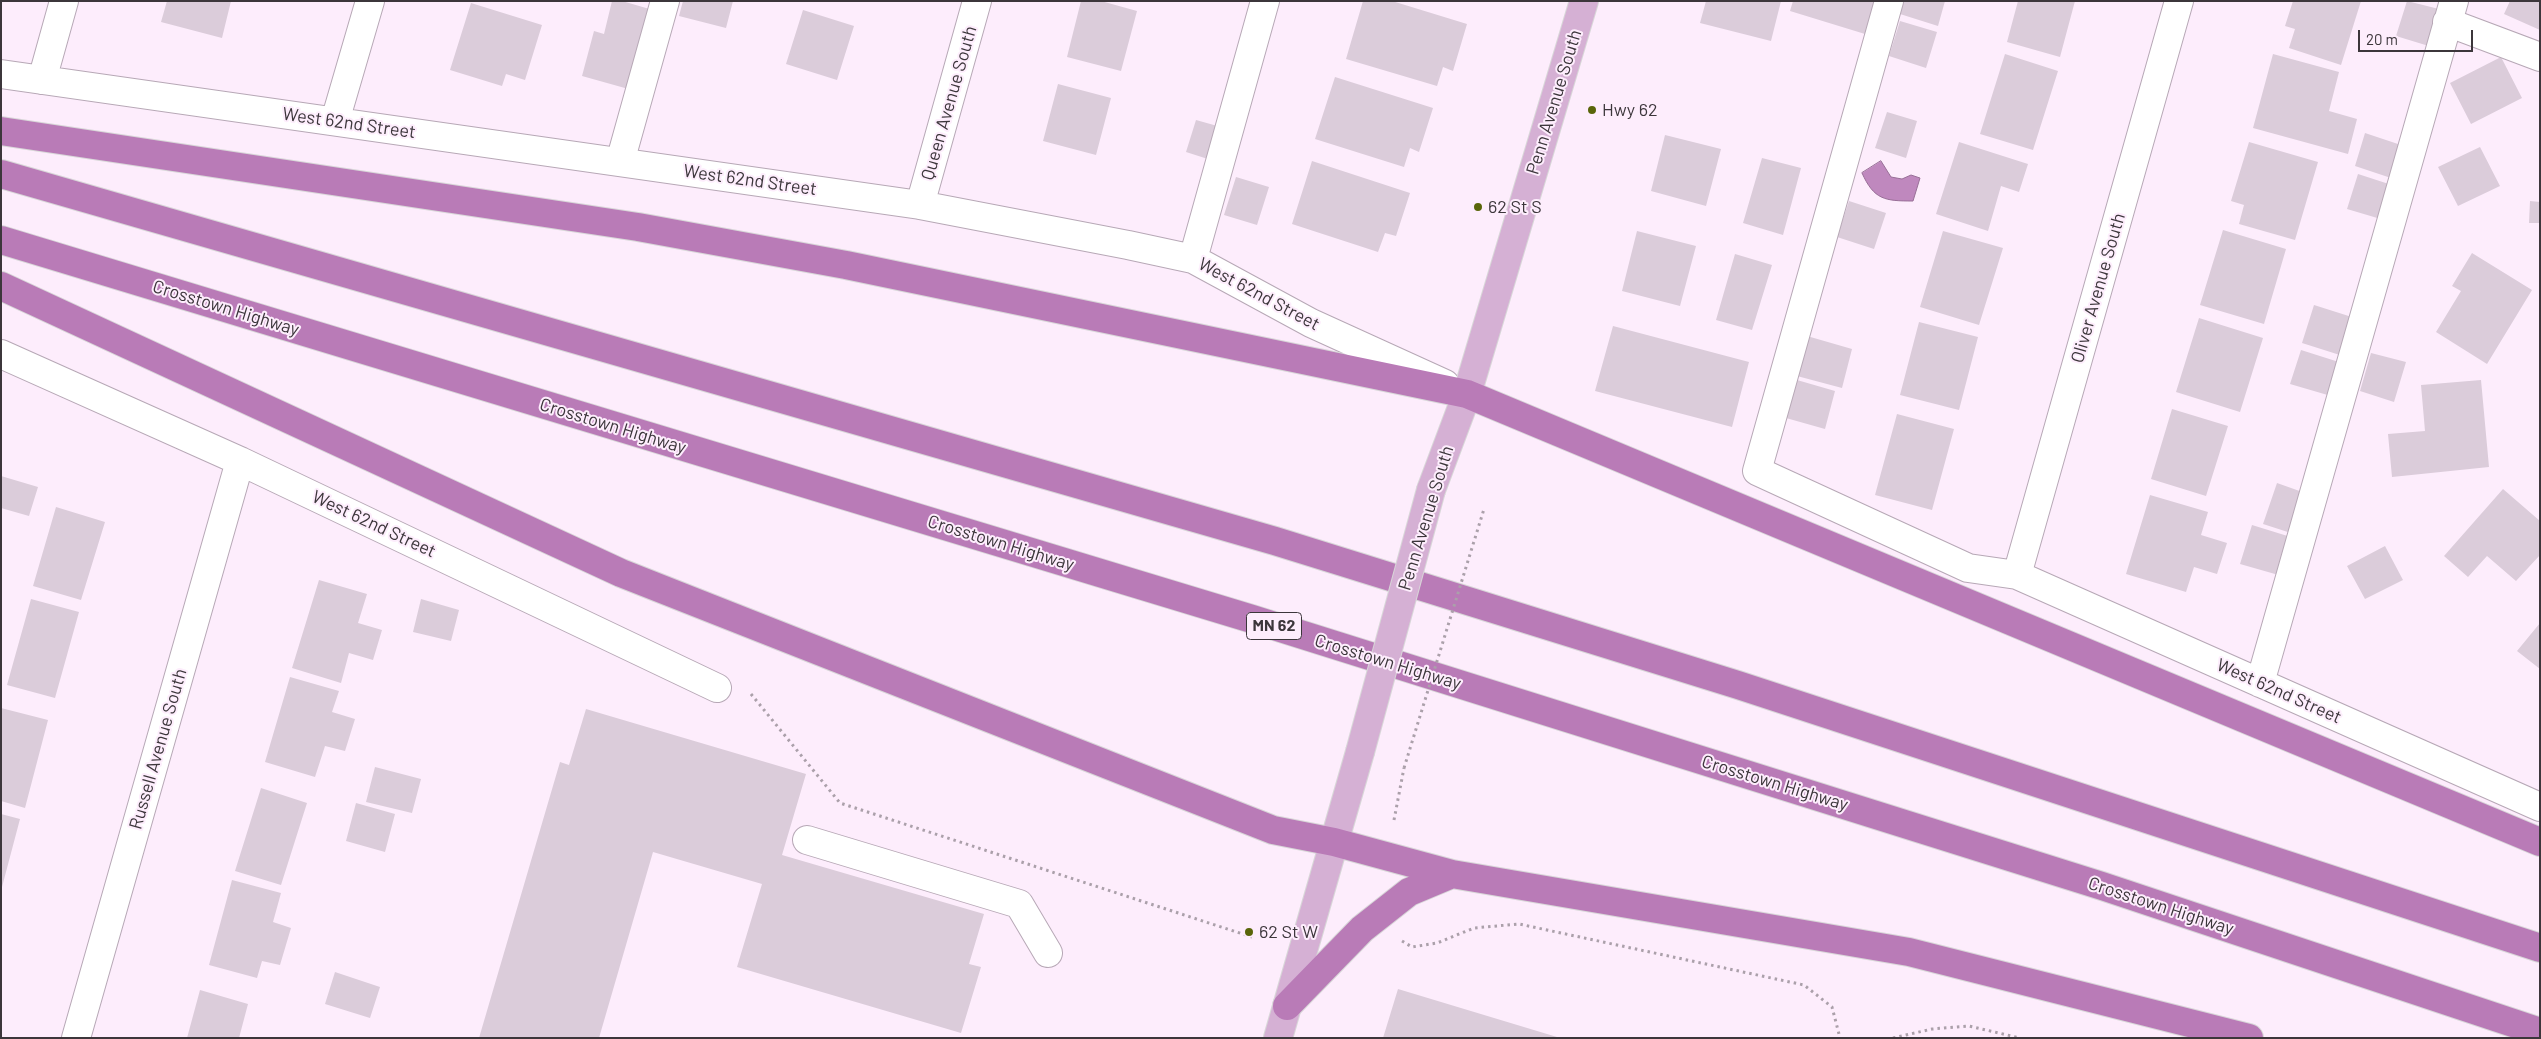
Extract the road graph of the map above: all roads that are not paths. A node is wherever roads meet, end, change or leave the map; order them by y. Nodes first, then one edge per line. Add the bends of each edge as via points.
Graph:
1 (64, 1) edge
2 (370, 1) edge
3 (665, 1) edge
4 (977, 1) edge
5 (1265, 1) edge
6 (1584, 1) edge
7 (1888, 1) edge
8 (2180, 1) edge
9 (2450, 12) edge
10 (2540, 57) edge
11 (1, 74) edge
12 (42, 80) junction
13 (335, 121) junction
14 (1, 131) edge
15 (620, 162) junction
16 (1, 174) edge
17 (920, 204) junction
18 (1, 240) edge
19 (1193, 259) junction
20 (1, 286) edge
21 (1, 354) edge
22 (1467, 394) junction
23 (240, 460) junction
24 (2017, 575) junction
25 (2260, 683) junction
26 (717, 688) dead end
27 (2540, 807) edge
28 (807, 840) dead end
29 (1334, 842) junction
30 (2540, 842) edge
31 (1452, 874) junction
32 (2540, 948) edge
33 (1048, 953) dead end
34 (1287, 1006) junction
35 (2540, 1032) edge
36 (76, 1038) edge
37 (1278, 1038) edge
38 (2249, 1038) edge

1 - 12 street
2 - 13 street
3 - 15 street
4 - 17 street, Queen Avenue South
5 - 19 street
6 - 22 main road, Penn Avenue South
7 - 24 street, West 62nd Street via 1756,471 1968,568
8 - 24 street, Oliver Avenue South
9 - 10 street
9 - 25 street
11 - 12 street, West 62nd Street
12 - 13 street, West 62nd Street
13 - 15 street, West 62nd Street
14 - 22 highway via 657,231 846,265
15 - 17 street, West 62nd Street
16 - 32 highway via 1275,541 1738,685
17 - 19 street, West 62nd Street
18 - 35 highway, Crosstown Highway / MN 62 via 1252,619 2102,886
19 - 22 street, West 62nd Street via 1311,323
20 - 29 highway via 621,573 1274,830
21 - 23 street, West 62nd Street
22 - 29 main road, Penn Avenue South, bridge via 1431,490
22 - 30 highway
23 - 26 street, West 62nd Street
23 - 36 street, Russell Avenue South
24 - 25 street, West 62nd Street
25 - 27 street, West 62nd Street
28 - 33 street via 1018,904
29 - 31 highway
29 - 34 main road, Penn Avenue South
31 - 34 highway via 1409,892 1362,929
31 - 38 highway via 1908,952
34 - 37 main road, Penn Avenue South

